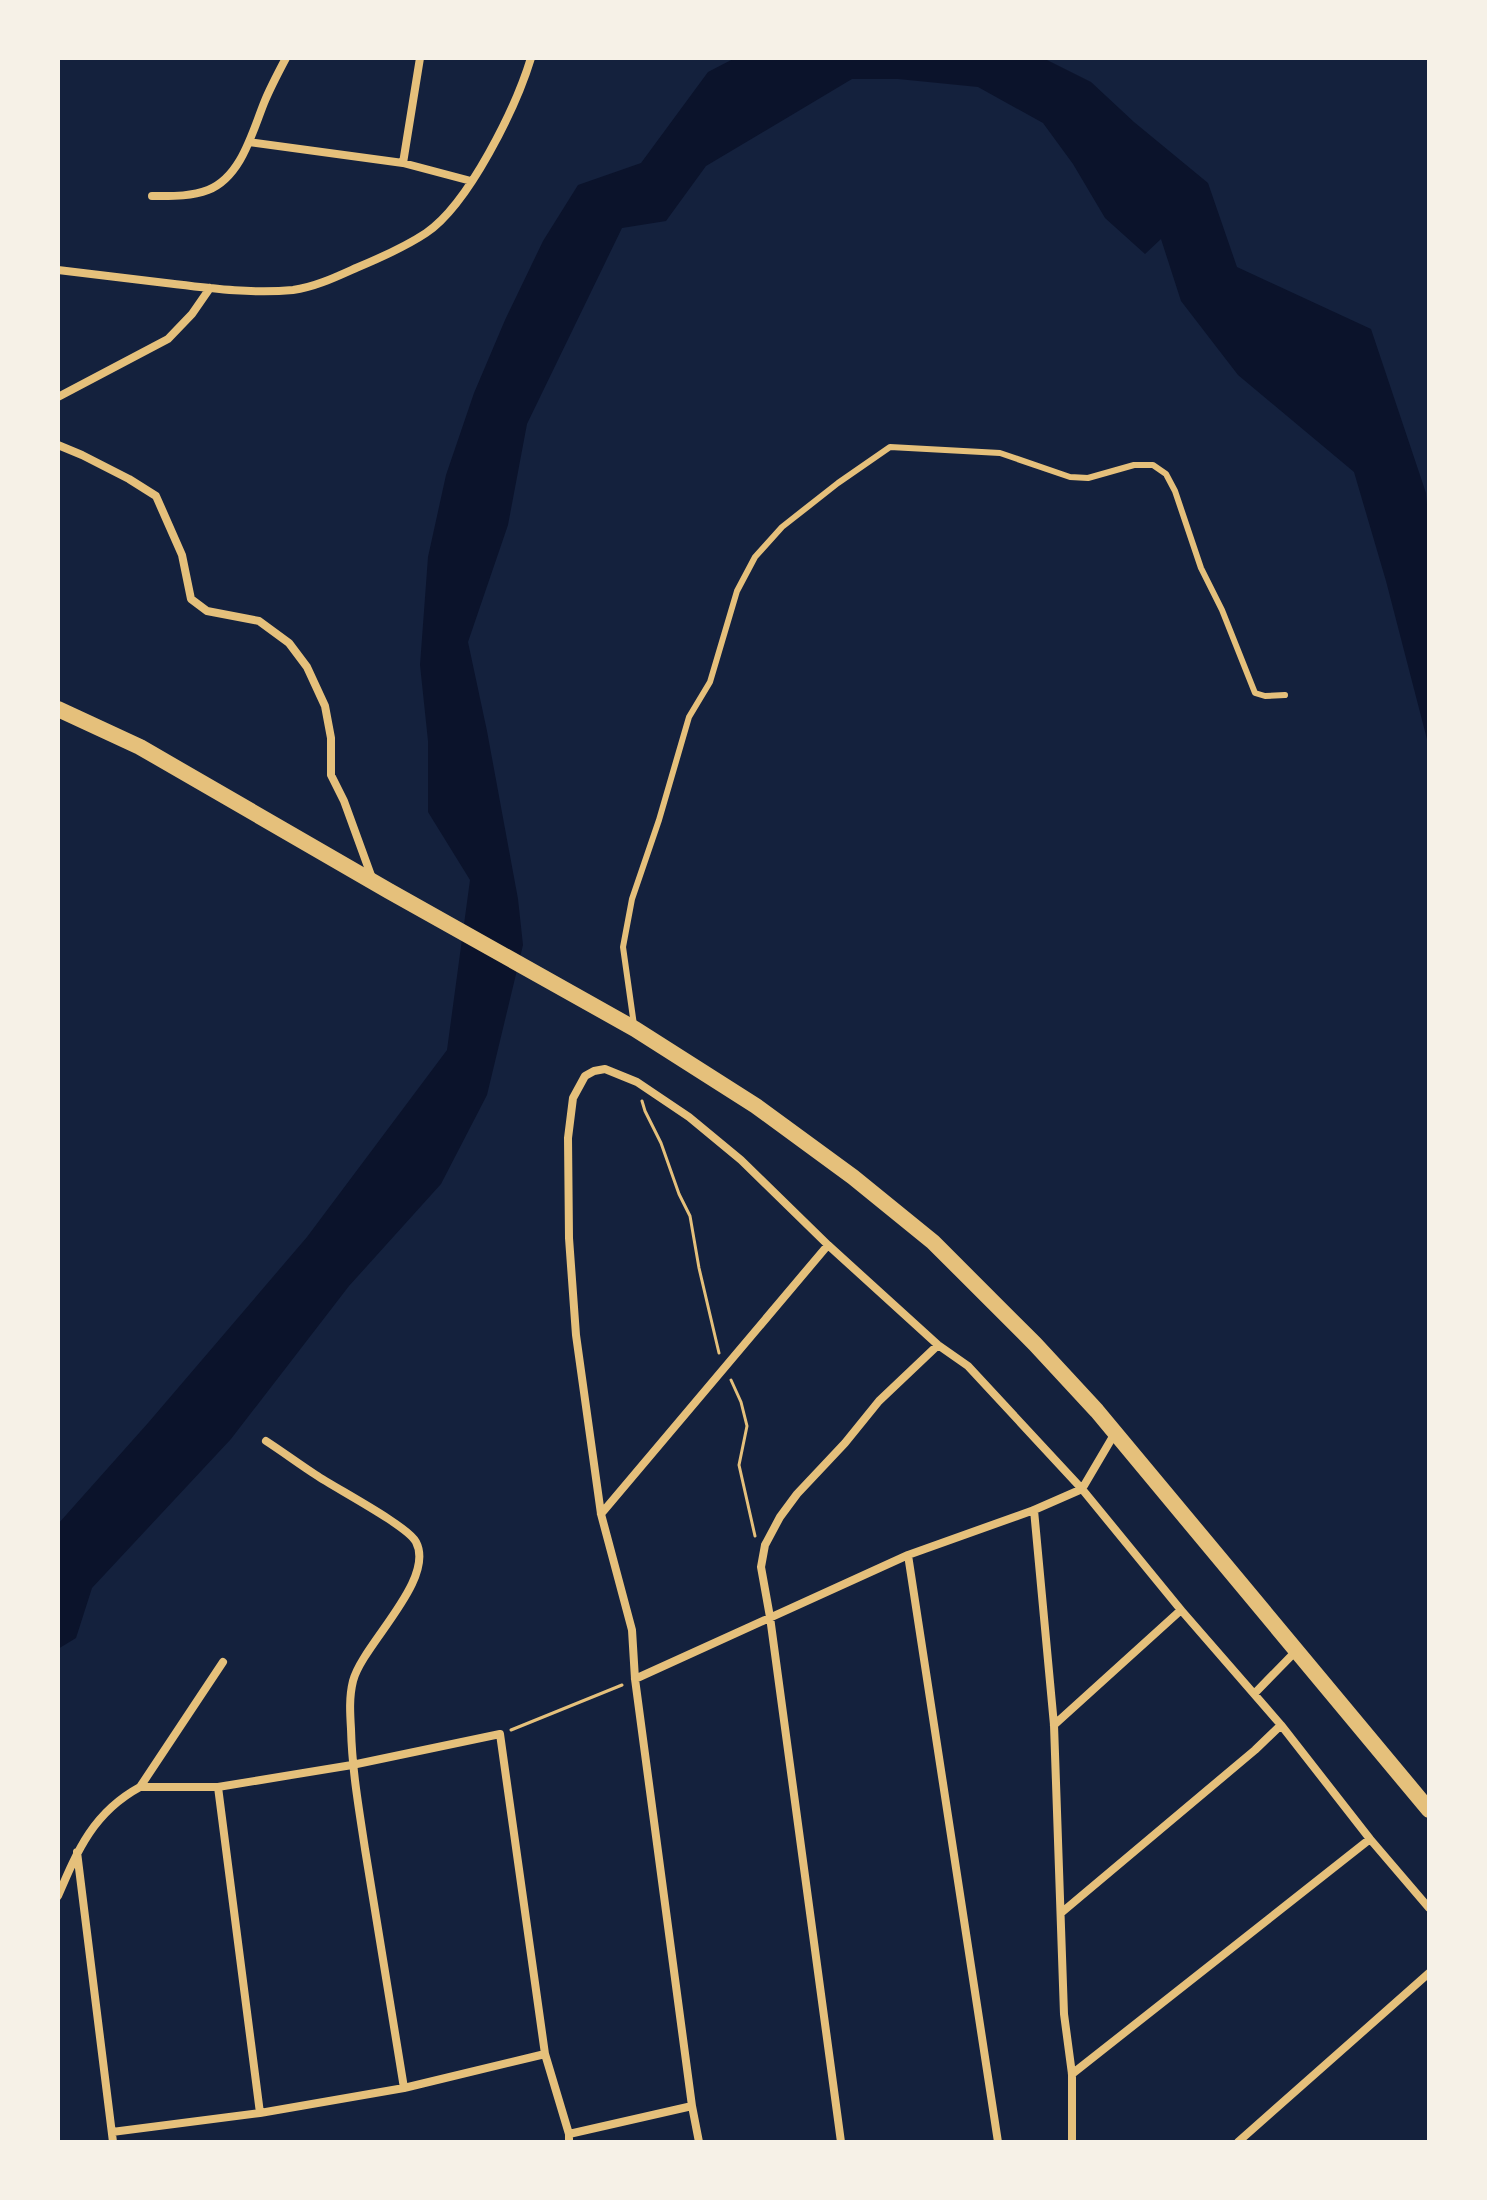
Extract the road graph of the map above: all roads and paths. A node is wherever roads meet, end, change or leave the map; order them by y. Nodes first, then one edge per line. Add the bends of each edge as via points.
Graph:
1 (286, 58) edge
2 (420, 58) edge
3 (531, 58) edge
4 (249, 142) junction
5 (403, 163) junction
6 (471, 181) junction
7 (152, 196) dead end
8 (58, 270) edge
9 (210, 288) junction
10 (58, 397) edge
11 (58, 445) edge
12 (1285, 695) dead end
13 (58, 709) edge
14 (381, 887) junction
15 (629, 1026) junction
16 (637, 1082) junction
17 (828, 1245) junction
18 (938, 1345) junction
19 (723, 1369) junction
20 (1115, 1433) junction
21 (266, 1441) dead end
22 (1082, 1489) junction
23 (1034, 1510) junction
24 (601, 1514) junction
25 (908, 1555) junction
26 (761, 1567) junction
27 (1181, 1610) junction
28 (770, 1617) junction
29 (1296, 1651) junction
30 (223, 1662) dead end
31 (635, 1679) junction
32 (1254, 1694) junction
33 (1054, 1725) junction
34 (1281, 1725) junction
35 (500, 1734) junction
36 (352, 1765) junction
37 (140, 1787) junction
38 (218, 1787) junction
39 (1429, 1810) edge
40 (1370, 1839) junction
41 (77, 1852) junction
42 (58, 1896) edge
43 (1429, 1908) edge
44 (1061, 1913) junction
45 (1429, 1973) edge
46 (545, 2054) junction
47 (1072, 2074) junction
48 (404, 2088) junction
49 (692, 2106) junction
50 (260, 2113) junction
51 (113, 2137) edge
52 (569, 2138) edge
53 (699, 2142) edge
54 (841, 2142) edge
55 (998, 2142) edge
56 (1072, 2142) edge
57 (1238, 2142) edge

1 - 4 street
2 - 5 street
3 - 6 street via 508,117
4 - 5 street
4 - 7 street via 230,174 209,190
5 - 6 street
6 - 9 street via 428,232 325,282 296,290
8 - 9 street
9 - 10 street via 168,339
11 - 14 street via 156,496 182,555 191,599 207,611 259,621 289,643 307,667 325,706 331,775
12 - 15 lane via 1255,693 1201,568 1175,491 1166,474 1153,465 1070,477 1000,453 890,447 782,527 755,557 737,591 710,682 689,717 632,899 623,947
13 - 14 main road via 140,747
14 - 15 main road
15 - 20 main road via 756,1106 933,1242
16 - 17 street via 741,1160
16 - 19 path via 690,1216
16 - 24 street via 605,1069 585,1076 573,1098 568,1138 576,1335
17 - 18 street
17 - 19 street
18 - 22 street via 968,1366
18 - 26 street via 879,1401 797,1494 765,1545
19 - 24 street
19 - 26 path via 747,1426 739,1465
20 - 22 street
20 - 29 main road
21 - 36 street via 399,1526 418,1545 419,1561 405,1598 354,1674
22 - 23 street
22 - 27 street
23 - 25 street
23 - 33 street
24 - 31 street via 632,1630
25 - 28 street
25 - 55 street
26 - 28 street
27 - 32 street
27 - 33 street
28 - 31 street
28 - 54 street
29 - 32 street
29 - 39 main road
30 - 37 street
31 - 35 path
31 - 49 street
32 - 34 street
33 - 44 street
34 - 40 street
34 - 44 street
35 - 36 street
35 - 46 street
36 - 38 street
36 - 48 street
37 - 38 street
37 - 41 street via 106,1811
38 - 50 street
40 - 43 street
40 - 47 street
41 - 42 street
41 - 51 street
44 - 47 street
45 - 57 street
46 - 48 street
46 - 52 street
47 - 56 street
48 - 50 street
49 - 52 street
49 - 53 street
50 - 51 street

